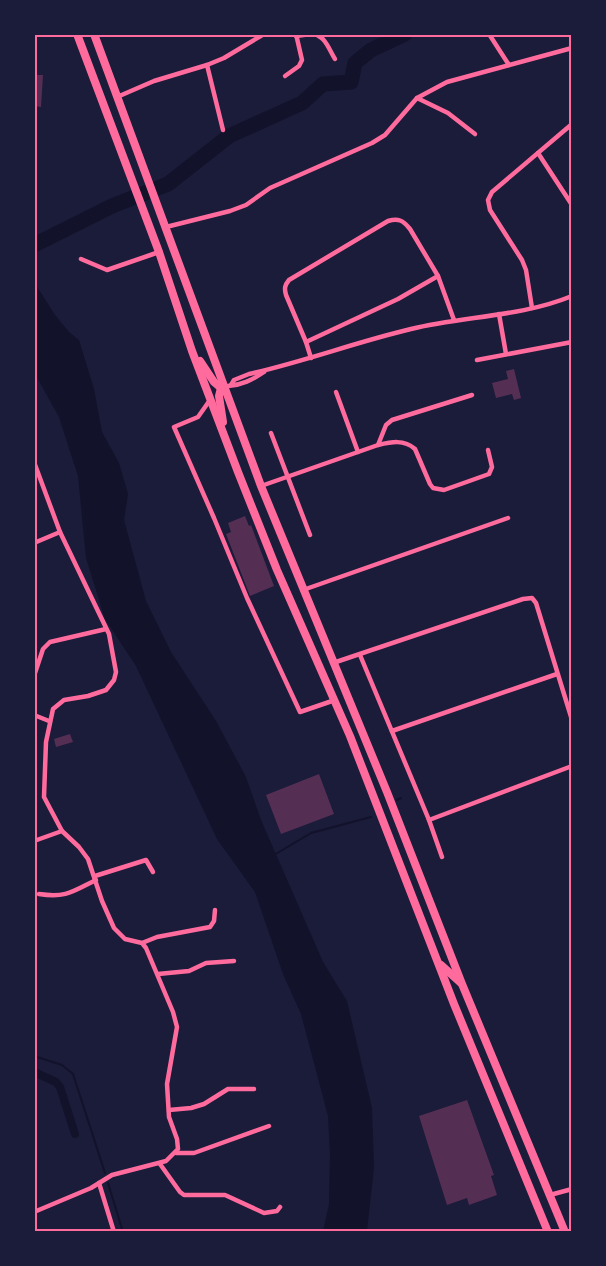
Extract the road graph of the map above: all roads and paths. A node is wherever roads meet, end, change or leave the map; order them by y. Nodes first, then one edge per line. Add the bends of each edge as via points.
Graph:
1 (77, 34) edge
2 (94, 34) edge
3 (264, 34) edge
4 (313, 34) edge
5 (489, 34) edge
6 (296, 35) edge
7 (572, 48) edge
8 (334, 59) dead end
9 (207, 65) junction
10 (509, 65) junction
11 (285, 76) dead end
12 (117, 97) junction
13 (417, 98) junction
14 (572, 124) edge
15 (223, 130) dead end
16 (475, 134) dead end
17 (538, 153) junction
18 (572, 205) edge
19 (166, 227) junction
20 (159, 252) junction
21 (81, 260) dead end
22 (438, 276) junction
23 (572, 296) edge
24 (532, 308) junction
25 (499, 314) junction
26 (454, 320) junction
27 (306, 342) junction
28 (572, 342) edge
29 (192, 351) junction
30 (506, 354) junction
31 (311, 358) junction
32 (477, 360) dead end
33 (225, 387) junction
34 (336, 392) dead end
35 (472, 395) dead end
36 (210, 399) junction
37 (272, 433) dead end
38 (225, 439) junction
39 (378, 445) junction
40 (488, 450) dead end
41 (358, 452) junction
42 (34, 462) edge
43 (288, 477) junction
44 (261, 486) junction
45 (508, 518) dead end
46 (60, 532) junction
47 (310, 535) dead end
48 (34, 543) edge
49 (303, 590) junction
50 (106, 629) junction
51 (360, 654) junction
52 (333, 663) junction
53 (35, 673) edge
54 (557, 674) junction
55 (334, 699) junction
56 (34, 716) edge
57 (572, 720) edge
58 (49, 721) junction
59 (392, 731) junction
60 (572, 766) edge
61 (429, 820) junction
62 (62, 831) junction
63 (34, 841) edge
64 (442, 857) dead end
65 (153, 872) dead end
66 (95, 878) junction
67 (39, 894) dead end
68 (215, 910) dead end
69 (142, 943) junction
70 (234, 961) dead end
71 (437, 961) junction
72 (158, 974) junction
73 (456, 976) junction
74 (454, 1004) junction
75 (255, 1089) dead end
76 (169, 1110) junction
77 (269, 1126) dead end
78 (176, 1154) junction
79 (160, 1164) junction
80 (99, 1183) junction
81 (572, 1189) edge
82 (550, 1195) junction
83 (280, 1207) dead end
84 (34, 1212) edge
85 (114, 1232) edge
86 (548, 1232) edge
87 (565, 1232) edge

1 - 20 highway
2 - 12 highway
3 - 9 street
4 - 6 street
4 - 8 street via 323,39
5 - 10 street
6 - 11 street via 302,60
7 - 10 street
9 - 12 street
9 - 15 street
10 - 13 street via 447,82
12 - 19 highway
13 - 16 street via 448,113
13 - 19 street via 385,135 372,143 270,188 246,205
14 - 17 street
17 - 18 street
17 - 24 street via 492,192 488,200 490,210 522,260
19 - 33 highway
20 - 21 street via 107,270
20 - 29 highway
22 - 26 street
22 - 27 street
22 - 27 street via 405,222 388,221 286,284 286,295
23 - 24 street
24 - 25 street
25 - 26 street
25 - 30 street
26 - 31 street
27 - 31 street
28 - 30 street
29 - 33 highway via 214,382
29 - 36 highway
30 - 32 street
31 - 33 street via 234,380
33 - 38 highway via 219,396
33 - 44 highway
34 - 41 street
35 - 39 street via 392,420
36 - 38 highway
36 - 55 street via 198,417 174,427 300,712
37 - 43 street
38 - 55 highway
39 - 40 street via 410,445 430,484 438,490 489,474 492,467
39 - 41 street
41 - 43 street
42 - 46 street
43 - 44 street
43 - 47 street
44 - 49 highway
45 - 49 street
46 - 48 street
46 - 50 street
49 - 52 highway
50 - 53 street via 50,642
50 - 58 street via 116,668 112,684 102,692 59,703
51 - 52 street
51 - 54 street via 528,598 536,603
51 - 59 street
52 - 73 highway via 387,792
54 - 57 street
54 - 59 street
55 - 71 highway
56 - 58 street
58 - 62 street via 44,797
59 - 61 street
60 - 61 street
61 - 64 street
62 - 63 street
62 - 66 street via 88,859
65 - 66 street via 146,860
66 - 67 street via 65,895
66 - 69 street via 118,933
68 - 69 street via 210,927
69 - 72 street
70 - 72 street
71 - 73 highway
71 - 74 highway
72 - 76 street via 177,1027 167,1084
73 - 74 highway
73 - 82 highway
74 - 86 highway
75 - 76 street via 228,1089 204,1104
76 - 78 street via 178,1143
77 - 78 street via 194,1153
78 - 79 street
79 - 80 street via 112,1175
79 - 83 street via 184,1195 231,1197 264,1213
80 - 84 street
80 - 85 street
81 - 82 street
82 - 87 highway

